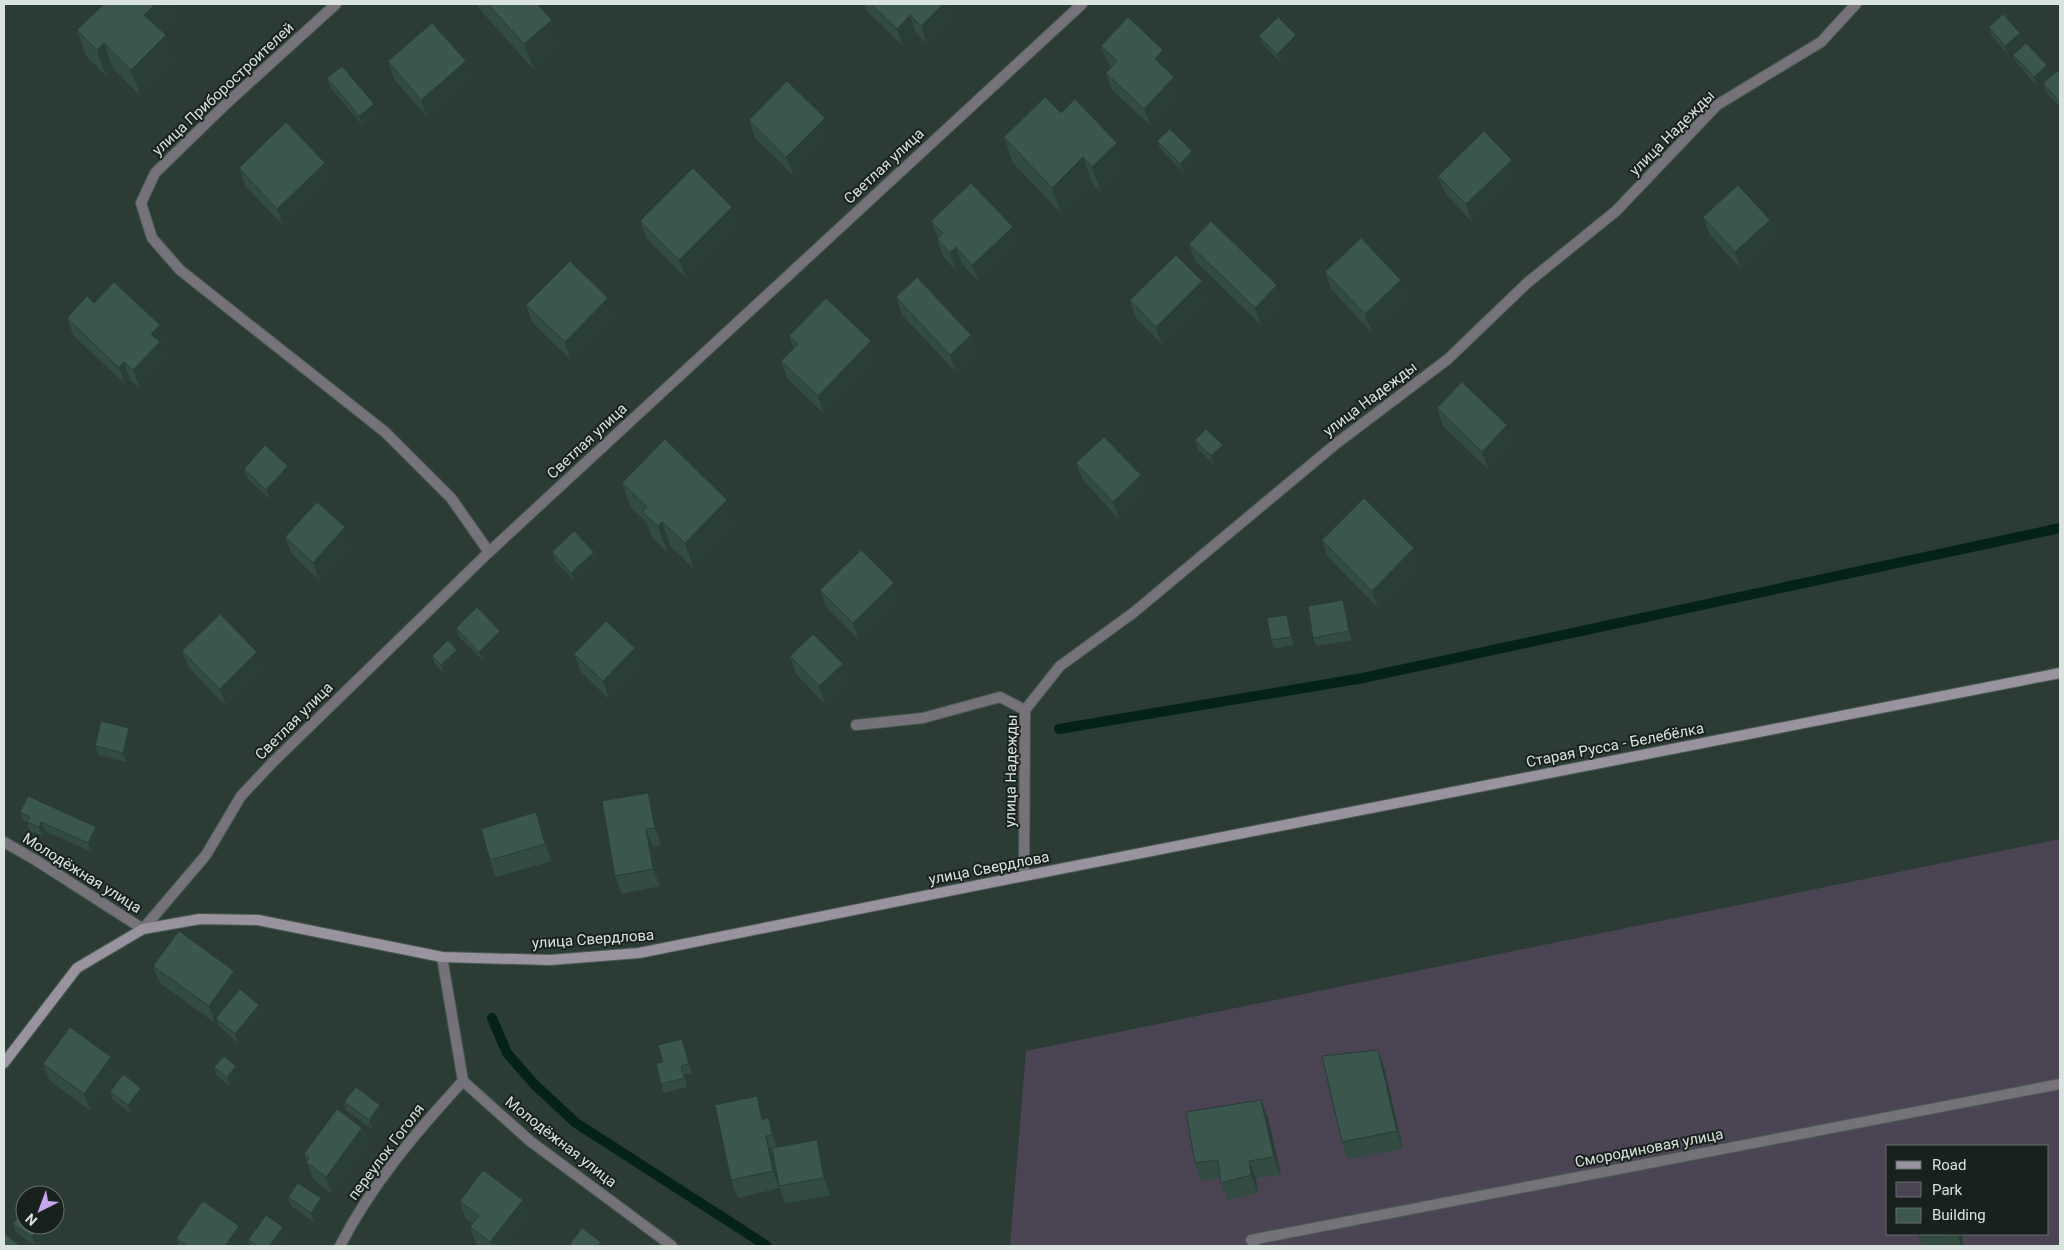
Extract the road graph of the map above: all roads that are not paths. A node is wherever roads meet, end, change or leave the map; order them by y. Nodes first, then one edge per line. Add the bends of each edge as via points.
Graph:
1 (336, 4) edge
2 (1082, 4) edge
3 (1856, 4) edge
4 (489, 552) junction
5 (2060, 673) edge
6 (1025, 710) junction
7 (856, 725) dead end
8 (4, 842) edge
9 (1176, 846) joint
10 (1024, 876) junction
11 (143, 929) junction
12 (442, 956) junction
13 (4, 1063) edge
14 (464, 1081) junction
15 (2060, 1084) edge
16 (340, 1246) edge
17 (672, 1246) edge
18 (1255, 1246) edge

1 - 4 street, улица Приборостроителей via 155,173 141,203 152,238 180,270 385,432 451,498
2 - 4 street, Светлая улица
3 - 6 street, улица Надежды via 1821,42 1717,105 1616,211 1527,283 1448,359 1337,443 1133,613 1060,666
4 - 11 street, Светлая улица via 241,796 206,855
5 - 9 street, Старая Русса - Белебёлка
6 - 7 street via 1000,697 923,718
6 - 10 street, улица Надежды
8 - 11 street, Молодёжная улица
9 - 10 street, улица Свердлова
10 - 12 street, улица Свердлова via 639,953 550,960
11 - 12 street, улица Свердлова via 200,919 258,920
11 - 13 street, улица Свердлова via 77,968
12 - 14 street
14 - 16 street, переулок Гоголя via 421,1126 354,1217
14 - 17 street, Молодёжная улица via 530,1141
15 - 18 street, Смородиновая улица via 1251,1240

